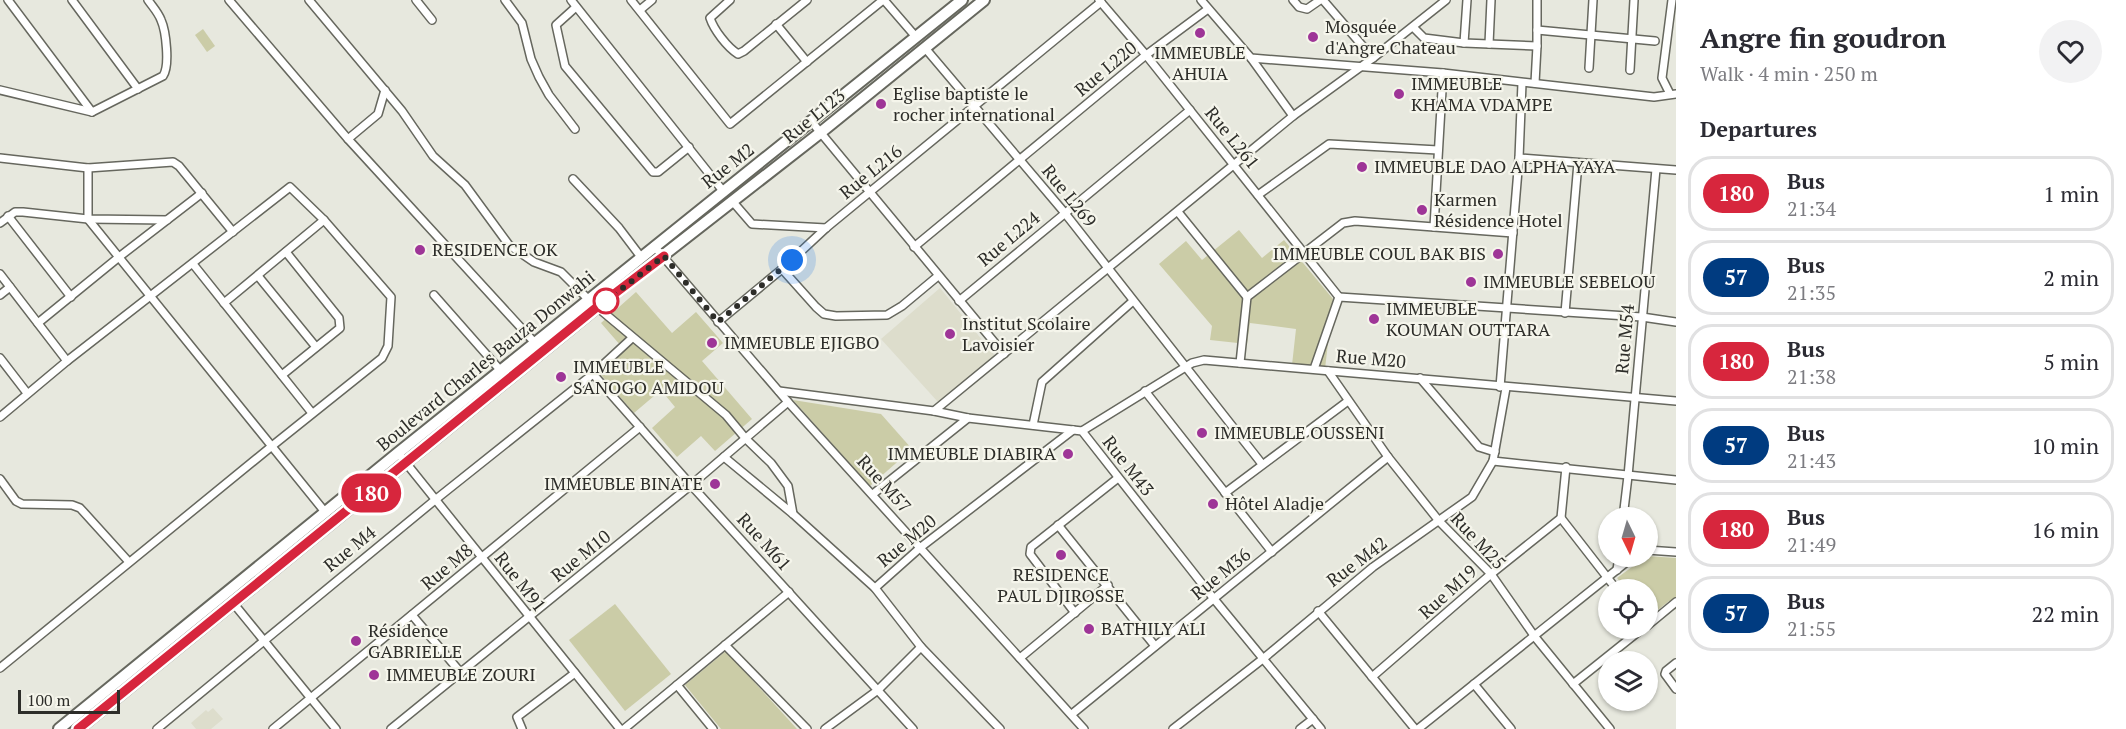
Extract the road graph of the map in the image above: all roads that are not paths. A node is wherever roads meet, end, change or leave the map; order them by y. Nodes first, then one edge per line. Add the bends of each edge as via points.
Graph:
1 (8, 0) edge
2 (72, 0) edge
3 (148, 0) edge
4 (229, 0) edge
5 (309, 0) edge
6 (416, 0) edge
7 (505, 0) edge
8 (571, 0) edge
9 (631, 0) edge
10 (652, 0) edge
11 (730, 0) edge
12 (807, 0) edge
13 (884, 0) edge
14 (962, 0) edge
15 (984, 0) edge
16 (1201, 0) edge
17 (1293, 0) edge
18 (1322, 0) edge
19 (1446, 0) edge
20 (1467, 0) edge
21 (1491, 0) edge
22 (1537, 0) edge
23 (1593, 0) edge
24 (1634, 0) edge
25 (1672, 0) edge
26 (1100, 1) edge
27 (576, 7) junction
28 (1208, 9) junction
29 (640, 10) junction
30 (432, 20) dead end
31 (776, 24) junction
32 (1413, 27) junction
33 (1538, 30) junction
34 (1591, 34) junction
35 (916, 37) junction
36 (1632, 38) junction
37 (1655, 40) dead end
38 (1464, 43) junction
39 (1490, 44) junction
40 (1537, 46) junction
41 (925, 48) junction
42 (1146, 56) junction
43 (1251, 58) junction
44 (1373, 58) junction
45 (807, 62) junction
46 (1359, 67) junction
47 (1589, 68) dead end
48 (1630, 70) dead end
49 (1443, 73) junction
50 (1521, 83) junction
51 (1535, 83) junction
52 (138, 89) junction
53 (0, 90) edge
54 (385, 90) junction
55 (1673, 94) edge
56 (976, 107) junction
57 (1190, 110) junction
58 (93, 112) junction
59 (1293, 116) junction
60 (811, 121) junction
61 (576, 129) dead end
62 (820, 133) junction
63 (348, 139) junction
64 (689, 147) junction
65 (1438, 150) junction
66 (1519, 158) junction
67 (0, 159) edge
68 (1020, 160) junction
69 (1578, 163) junction
70 (1234, 165) junction
71 (88, 168) junction
72 (1656, 169) junction
73 (1676, 170) edge
74 (573, 179) dead end
75 (723, 191) junction
76 (870, 192) junction
77 (202, 194) junction
78 (1258, 195) junction
79 (733, 202) junction
80 (1178, 212) junction
81 (1064, 213) junction
82 (8, 216) junction
83 (88, 219) junction
84 (167, 220) junction
85 (324, 220) junction
86 (0, 223) edge
87 (1434, 227) junction
88 (826, 228) junction
89 (233, 232) junction
90 (1513, 233) junction
91 (654, 246) junction
92 (914, 247) junction
93 (286, 252) junction
94 (1304, 255) junction
95 (664, 256) junction
96 (119, 257) junction
97 (641, 257) junction
98 (193, 264) junction
99 (782, 269) junction
100 (1108, 269) junction
101 (0, 274) edge
102 (258, 276) junction
103 (938, 276) junction
104 (10, 287) junction
105 (0, 295) edge
106 (150, 296) junction
107 (434, 296) dead end
108 (71, 297) junction
109 (1247, 297) junction
110 (1339, 297) junction
111 (588, 299) junction
112 (959, 301) junction
113 (1133, 301) junction
114 (224, 303) junction
115 (597, 307) junction
116 (1506, 308) junction
117 (1565, 313) junction
118 (1641, 317) junction
119 (1676, 321) edge
120 (718, 322) junction
121 (38, 323) junction
122 (632, 338) junction
123 (535, 343) junction
124 (316, 347) junction
125 (1004, 354) junction
126 (0, 358) edge
127 (67, 361) junction
128 (1240, 363) junction
129 (1185, 367) junction
130 (1314, 369) junction
131 (1328, 370) junction
132 (501, 371) junction
133 (594, 374) junction
134 (282, 375) junction
135 (1420, 378) junction
136 (1503, 387) junction
137 (779, 391) junction
138 (1145, 391) junction
139 (27, 393) junction
140 (1634, 398) junction
141 (1348, 401) junction
142 (1676, 401) edge
143 (788, 402) junction
144 (934, 411) junction
145 (312, 413) junction
146 (0, 417) edge
147 (968, 418) junction
148 (1033, 425) junction
149 (640, 427) junction
150 (1072, 430) junction
151 (1082, 431) junction
152 (746, 439) junction
153 (272, 446) junction
154 (1495, 452) junction
155 (398, 453) junction
156 (724, 457) junction
157 (1388, 457) junction
158 (1493, 461) junction
159 (406, 464) junction
160 (1262, 464) junction
161 (1566, 467) junction
162 (1628, 476) junction
163 (1118, 478) junction
164 (0, 479) edge
165 (1676, 480) edge
166 (692, 485) junction
167 (1225, 493) junction
168 (873, 495) junction
169 (435, 500) junction
170 (1624, 507) edge
171 (325, 512) junction
172 (794, 514) junction
173 (1561, 518) junction
174 (1439, 521) junction
175 (1058, 525) junction
176 (921, 548) junction
177 (1658, 551) edge
178 (1272, 552) junction
179 (1676, 552) edge
180 (482, 557) junction
181 (129, 561) junction
182 (1617, 567) edge
183 (1621, 567) edge
184 (1617, 570) junction
185 (1491, 574) junction
186 (1608, 578) junction
187 (1108, 585) junction
188 (875, 588) junction
189 (789, 592) junction
190 (1214, 599) junction
191 (1676, 602) edge
192 (234, 604) junction
193 (1318, 611) junction
194 (1075, 614) junction
195 (412, 615) junction
196 (1658, 617) edge
197 (529, 618) junction
198 (1535, 636) junction
199 (1629, 639) edge
200 (263, 640) junction
201 (725, 645) junction
202 (921, 646) junction
203 (1155, 646) junction
204 (1020, 658) junction
205 (1264, 658) junction
206 (1676, 663) edge
207 (0, 668) edge
208 (461, 673) junction
209 (575, 673) junction
210 (1372, 677) junction
211 (1474, 684) junction
212 (1573, 684) junction
213 (677, 685) junction
214 (1676, 689) edge
215 (878, 690) junction
216 (311, 698) junction
217 (1072, 714) junction
218 (1313, 719) junction
219 (59, 729) edge
220 (78, 729) edge
221 (157, 729) edge
222 (273, 729) edge
223 (336, 729) edge
224 (391, 729) edge
225 (522, 729) edge
226 (622, 729) edge
227 (713, 729) edge
228 (807, 729) edge
229 (825, 729) edge
230 (914, 729) edge
231 (1000, 729) edge
232 (1084, 729) edge
233 (1173, 729) edge
234 (1300, 729) edge
235 (1321, 729) edge
236 (1416, 729) edge
237 (1511, 729) edge
238 (1610, 729) edge

1 - 58 street
2 - 52 street
3 - 52 street via 163,24 167,71
4 - 63 street
5 - 54 street
6 - 30 street
7 - 61 street via 522,23 539,76
8 - 27 street
9 - 29 street
10 - 29 street
11 - 31 street via 710,18 738,54
12 - 31 street
13 - 35 street
13 - 45 street
14 - 35 main road, Rue M2
15 - 41 main road, Rue L123
16 - 28 street
17 - 18 street via 1307,9
18 - 44 street
19 - 32 street
20 - 38 street
21 - 39 street
22 - 33 street
23 - 34 street
24 - 36 street
25 - 55 street via 1662,78
26 - 42 street, Rue L261
26 - 56 street, Rue L216
27 - 64 street
27 - 64 street via 556,25 565,66 653,172
28 - 42 street, Rue L220
28 - 43 street
29 - 45 street via 730,123
31 - 45 street
32 - 38 street via 1424,38
32 - 44 street
33 - 34 street
33 - 40 street
34 - 36 street
34 - 47 street
35 - 60 main road, Rue M2
36 - 37 street
36 - 48 street
38 - 39 street
39 - 40 street
40 - 51 street
41 - 56 street, Rue L269
41 - 62 main road, Rue L123
42 - 57 street, Rue L261
42 - 68 street, Rue L220
43 - 46 street
43 - 59 street
44 - 46 street
46 - 49 street
46 - 59 street
49 - 50 street
49 - 65 street
50 - 51 street
50 - 66 street, Rue M42
51 - 55 street via 1654,97
52 - 58 street
53 - 58 street
54 - 63 street via 378,114
54 - 111 street via 433,156 465,185 509,245 534,262 561,272
56 - 68 street, Rue L269
56 - 76 street, Rue L216
57 - 70 street, Rue L261
57 - 81 street, Rue L224
59 - 70 street
60 - 62 street
60 - 75 main road, Rue M2
62 - 76 street
62 - 79 main road, Rue L123
63 - 123 street
64 - 75 street
65 - 78 street via 1329,144
65 - 87 street
66 - 69 street
66 - 90 street, Rue M42
67 - 71 street
68 - 81 street, Rue L269
68 - 92 street, Rue L220
69 - 72 street
69 - 117 street
70 - 78 street, Rue L261
70 - 80 street
71 - 77 street via 173,162
71 - 83 street
72 - 73 street
72 - 118 street, Rue M54
74 - 97 street
75 - 91 main road, Rue M2
76 - 88 street, Rue L216
76 - 92 street
77 - 84 street
77 - 89 street
78 - 94 street, Rue L261
79 - 88 street via 752,224
79 - 95 main road, Rue L123
80 - 100 street
80 - 109 street
81 - 100 street, Rue L269
81 - 112 street, Rue L224
82 - 83 street via 23,212
82 - 86 street
82 - 108 street
83 - 84 street
83 - 96 street
84 - 96 street
85 - 89 street via 290,187
85 - 93 street
85 - 145 street via 391,297 388,346 382,358
87 - 90 street
87 - 94 street via 1348,221
88 - 99 street, Rue L216
89 - 98 street
90 - 116 street, Rue M42
91 - 95 street, Rue M57
91 - 97 main road, Boulevard Charles Bauza Donwahi
92 - 103 street
93 - 102 street
93 - 124 street via 339,318 340,328
94 - 109 street
94 - 110 street, Rue L261
95 - 115 main road, Boulevard Charles Bauza Donwahi
95 - 120 street, Rue M57
96 - 106 street
96 - 108 street
97 - 111 main road, Boulevard Charles Bauza Donwahi
98 - 106 street
98 - 114 street
99 - 103 street via 824,314 836,316 887,315
99 - 120 street, Rue L216
100 - 113 street, Rue L269
100 - 125 street
101 - 104 street
102 - 114 street
102 - 124 street
103 - 112 street
104 - 105 street
104 - 121 street
106 - 127 street
106 - 153 street
107 - 132 street
108 - 121 street
109 - 128 street
110 - 116 street
110 - 130 street
111 - 123 main road, Boulevard Charles Bauza Donwahi
112 - 125 street
113 - 129 street, Rue L269
113 - 148 street via 1042,382
114 - 134 street
115 - 122 street
115 - 159 main road, Boulevard Charles Bauza Donwahi
116 - 117 street
116 - 136 street, Rue M42
117 - 118 street
118 - 119 street
118 - 140 street, Rue M54
120 - 137 street, Rue M57
121 - 127 street
122 - 133 street, Rue M4
122 - 152 street via 726,415
123 - 132 main road, Boulevard Charles Bauza Donwahi
124 - 134 street
125 - 144 street
126 - 139 street
127 - 139 street
128 - 129 street, Rue M20 via 1204,360
128 - 130 street, Rue M20
129 - 138 street, Rue M20
129 - 160 street, Rue L269
130 - 131 street, Rue M20
131 - 135 street, Rue M20
131 - 141 street, Rue M25
132 - 155 main road, Boulevard Charles Bauza Donwahi
133 - 149 street, Rue M61
133 - 169 street, Rue M4
134 - 145 street
135 - 136 street, Rue M20
135 - 154 street via 1479,447
136 - 140 street, Rue M20
136 - 154 street, Rue M42
137 - 143 street, Rue M57
137 - 144 street, Rue M43
138 - 151 street, Rue M20
138 - 167 street
139 - 146 street
140 - 142 street, Rue M20
140 - 162 street, Rue M54
141 - 157 street, Rue M25
141 - 160 street
143 - 152 street, Rue M10
143 - 168 street, Rue M57
144 - 147 street, Rue M43
145 - 153 street
147 - 148 street, Rue M43
147 - 168 street
148 - 150 street, Rue M43
149 - 166 street, Rue M61
149 - 180 street, Rue M8
150 - 151 street, Rue M43
150 - 176 street, Rue M20
151 - 163 street, Rue M43
152 - 156 street, Rue M10
152 - 172 street via 788,486
153 - 171 street
153 - 181 street
154 - 158 street, Rue M42
155 - 159 street, Rue M91
155 - 171 main road, Boulevard Charles Bauza Donwahi
156 - 166 street, Rue M10
156 - 172 street
157 - 174 street, Rue M25
157 - 178 street, Rue M36
158 - 161 street
158 - 174 street, Rue M42 via 1472,497
159 - 169 street, Rue M91
159 - 192 main road, Boulevard Charles Bauza Donwahi
160 - 167 street
161 - 162 street
161 - 173 street
162 - 165 street
162 - 170 street, Rue M54
163 - 175 street
163 - 190 street, Rue M43
164 - 181 street via 22,504 80,508
166 - 189 street, Rue M61
166 - 197 street, Rue M10
167 - 178 street
168 - 176 street, Rue M57
169 - 180 street, Rue M91
169 - 200 street, Rue M4
171 - 219 main road, Boulevard Charles Bauza Donwahi
172 - 188 street
173 - 185 street, Rue M19
173 - 186 street
174 - 185 street, Rue M25
174 - 193 street, Rue M42
175 - 187 street
175 - 194 street via 1031,548 1030,554
176 - 188 street, Rue M20
176 - 204 street, Rue M57
177 - 179 street
178 - 190 street, Rue M36
180 - 195 street, Rue M8
180 - 197 street, Rue M91
181 - 207 street
182 - 184 street
183 - 184 street
184 - 186 street
185 - 198 street, Rue M25
185 - 210 street, Rue M19
186 - 198 street
187 - 194 street
187 - 203 street
188 - 202 street
189 - 201 street
189 - 215 street, Rue M61
190 - 203 street, Rue M36
190 - 205 street, Rue M43
191 - 196 street
192 - 200 street
192 - 220 main road, Boulevard Charles Bauza Donwahi
193 - 205 street, Rue M42
193 - 210 street
194 - 204 street
195 - 208 street
195 - 216 street, Rue M8
197 - 208 street, Rue M10
197 - 209 street, Rue M91
198 - 211 street
198 - 212 street, Rue M25
199 - 212 street
200 - 216 street
200 - 221 street, Rue M4
201 - 213 street
201 - 228 street
202 - 215 street
202 - 231 street
203 - 217 street, Rue M36
204 - 217 street, Rue M57
205 - 218 street, Rue M43
205 - 233 street, Rue M42
206 - 214 street via 1665,674
208 - 224 street, Rue M10
209 - 225 street via 517,717
209 - 226 street, Rue M91
210 - 236 street
211 - 236 street
211 - 237 street
212 - 238 street, Rue M25
213 - 226 street
213 - 227 street
215 - 229 street
215 - 230 street, Rue M61
216 - 222 street, Rue M8
216 - 223 street
217 - 232 street, Rue M57
218 - 234 street
218 - 235 street, Rue M43

